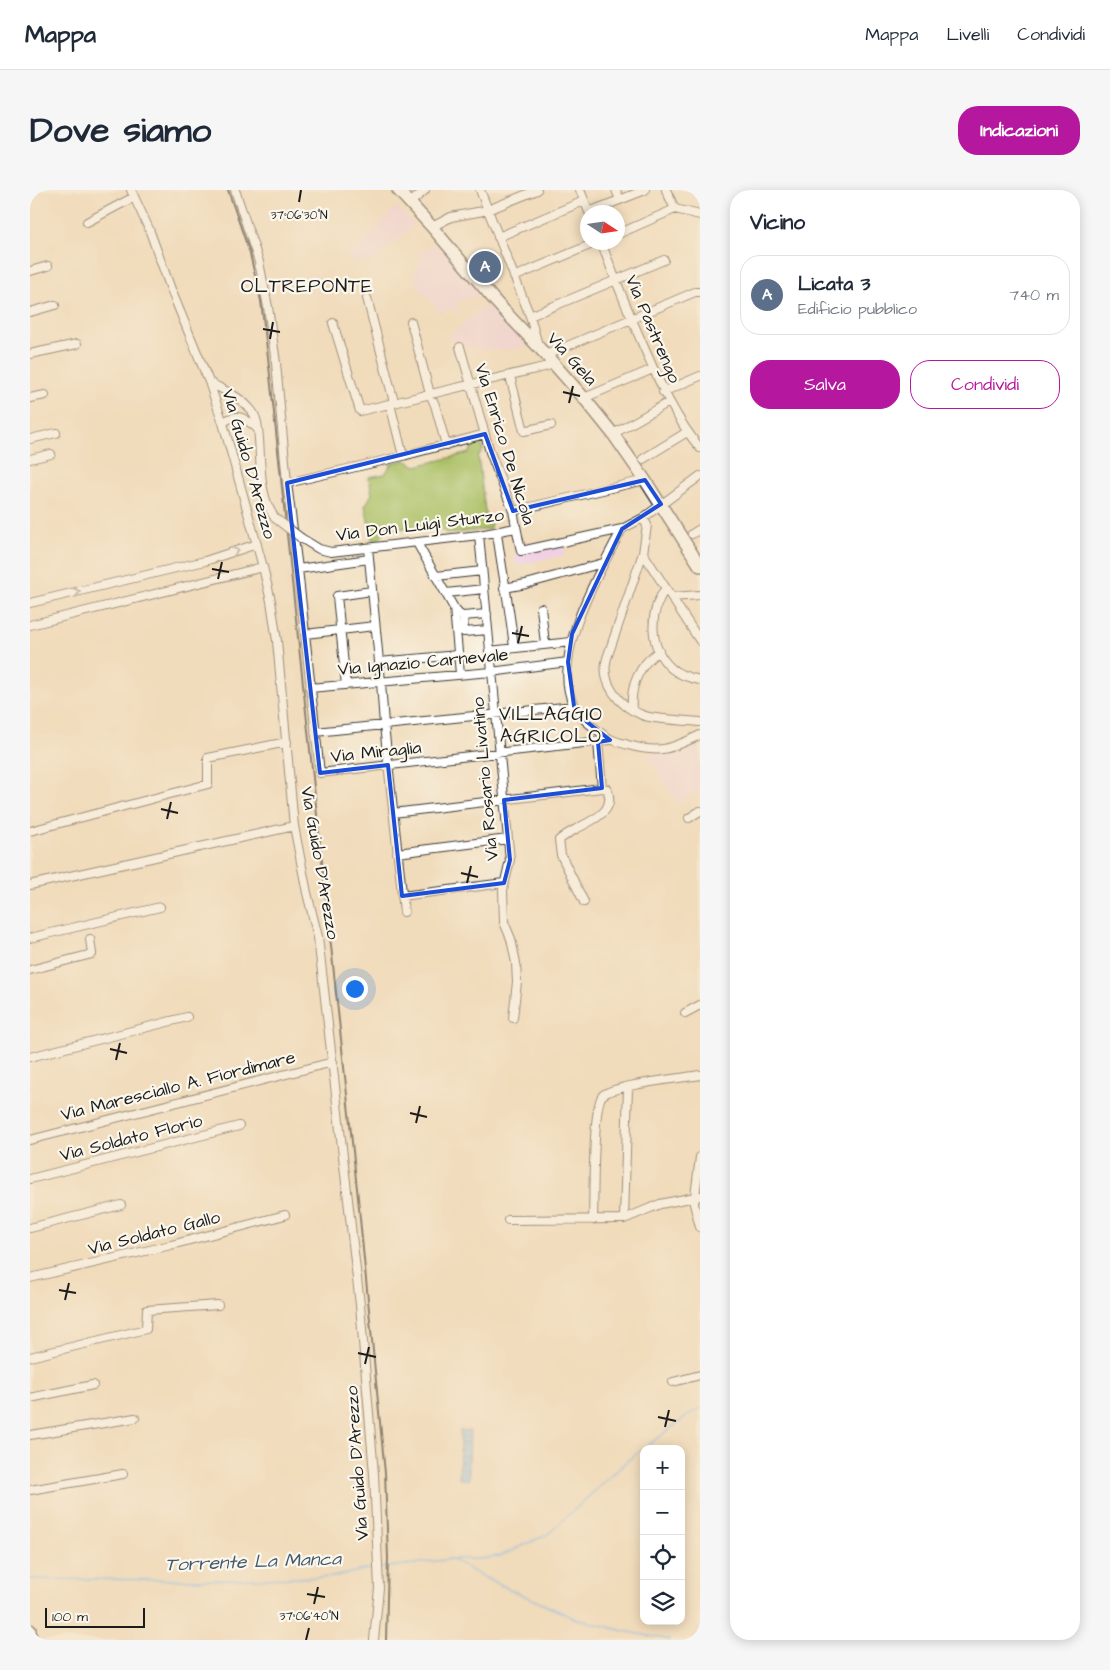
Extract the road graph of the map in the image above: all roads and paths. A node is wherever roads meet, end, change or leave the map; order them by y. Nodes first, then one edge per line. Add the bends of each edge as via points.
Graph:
1 (235, 190) edge
2 (398, 190) edge
3 (418, 190) edge
4 (424, 190) edge
5 (480, 190) edge
6 (538, 190) edge
7 (580, 190) edge
8 (616, 190) edge
9 (646, 190) edge
10 (666, 190) edge
11 (132, 193) edge
12 (620, 200) junction
13 (584, 201) junction
14 (408, 202) junction
15 (586, 205) edge
16 (607, 205) edge
17 (675, 208) junction
18 (488, 210) junction
19 (700, 215) edge
20 (87, 222) dead end
21 (432, 227) junction
22 (625, 231) edge
23 (498, 237) junction
24 (580, 249) edge
25 (604, 250) edge
26 (664, 260) dead end
27 (48, 266) dead end
28 (30, 271) edge
29 (514, 277) junction
30 (616, 280) junction
31 (700, 292) edge
32 (367, 298) dead end
33 (55, 306) dead end
34 (30, 312) edge
35 (530, 316) junction
36 (631, 319) junction
37 (411, 322) dead end
38 (333, 323) dead end
39 (77, 344) dead end
40 (460, 347) dead end
41 (30, 354) edge
42 (546, 355) junction
43 (653, 369) junction
44 (510, 376) junction
45 (700, 376) edge
46 (209, 382) junction
47 (472, 385) junction
48 (663, 392) junction
49 (430, 394) junction
50 (45, 395) dead end
51 (30, 398) edge
52 (584, 398) junction
53 (669, 402) junction
54 (392, 403) junction
55 (223, 423) junction
56 (551, 425) dead end
57 (258, 429) junction
58 (686, 432) junction
59 (56, 433) dead end
60 (485, 434) junction
61 (613, 434) junction
62 (30, 439) edge
63 (446, 445) junction
64 (700, 448) edge
65 (51, 454) dead end
66 (403, 456) junction
67 (30, 459) edge
68 (643, 459) dead end
69 (700, 476) edge
70 (645, 480) junction
71 (287, 483) junction
72 (661, 504) junction
73 (513, 511) junction
74 (643, 518) junction
75 (516, 528) junction
76 (622, 528) junction
77 (700, 529) edge
78 (497, 533) junction
79 (692, 534) dead end
80 (478, 536) junction
81 (417, 543) junction
82 (257, 544) junction
83 (368, 548) junction
84 (643, 553) junction
85 (369, 559) junction
86 (603, 563) junction
87 (700, 566) edge
88 (263, 567) junction
89 (298, 569) junction
90 (482, 571) junction
91 (436, 576) junction
92 (504, 588) junction
93 (666, 588) junction
94 (484, 589) junction
95 (372, 591) junction
96 (446, 593) junction
97 (700, 594) edge
98 (672, 597) junction
99 (30, 604) edge
100 (454, 608) junction
101 (541, 608) dead end
102 (487, 614) junction
103 (463, 616) junction
104 (30, 625) edge
105 (375, 626) junction
106 (488, 630) junction
107 (340, 631) junction
108 (305, 634) junction
109 (700, 641) edge
110 (571, 642) junction
111 (545, 644) junction
112 (514, 648) junction
113 (489, 650) junction
114 (659, 651) junction
115 (458, 655) junction
116 (379, 662) junction
117 (568, 662) junction
118 (491, 672) junction
119 (460, 674) junction
120 (700, 680) edge
121 (381, 682) junction
122 (346, 685) junction
123 (310, 688) junction
124 (632, 693) junction
125 (615, 696) junction
126 (574, 706) junction
127 (632, 710) junction
128 (495, 713) junction
129 (700, 722) edge
130 (384, 725) junction
131 (315, 732) junction
132 (700, 735) edge
133 (610, 740) junction
134 (287, 742) junction
135 (598, 742) junction
136 (499, 753) junction
137 (388, 765) junction
138 (602, 788) junction
139 (504, 800) junction
140 (700, 811) edge
141 (393, 813) junction
142 (689, 818) dead end
143 (294, 826) junction
144 (30, 831) edge
145 (508, 839) junction
146 (397, 852) junction
147 (504, 883) junction
148 (30, 885) edge
149 (402, 896) junction
150 (584, 902) dead end
151 (160, 907) dead end
152 (404, 912) dead end
153 (30, 938) edge
154 (90, 939) dead end
155 (30, 970) edge
156 (700, 1004) edge
157 (685, 1013) dead end
158 (187, 1017) dead end
159 (513, 1018) dead end
160 (30, 1057) edge
161 (333, 1062) junction
162 (700, 1075) edge
163 (628, 1087) junction
164 (239, 1126) dead end
165 (30, 1140) edge
166 (700, 1157) edge
167 (30, 1180) edge
168 (697, 1197) edge
169 (121, 1205) dead end
170 (286, 1215) dead end
171 (624, 1218) junction
172 (508, 1220) dead end
173 (593, 1220) junction
174 (700, 1227) edge
175 (30, 1228) edge
176 (30, 1278) edge
177 (218, 1305) dead end
178 (30, 1357) edge
179 (700, 1374) edge
180 (673, 1382) dead end
181 (93, 1385) dead end
182 (30, 1398) edge
183 (135, 1418) dead end
184 (30, 1435) edge
185 (123, 1474) dead end
186 (30, 1490) edge
187 (30, 1630) edge
188 (30, 1640) edge
189 (374, 1640) edge

1 - 71 street, Via Miraglia via 259,262 268,307
2 - 14 main road, Via Gela
3 - 14 street
4 - 14 street
5 - 18 street
6 - 18 street
7 - 13 street
8 - 12 street
9 - 12 street
10 - 17 street
11 - 20 street
11 - 46 street, Via Guido D'Arezzo
12 - 16 street
13 - 15 street
13 - 23 street
14 - 21 main road, Via Gela
17 - 19 street
17 - 22 street
18 - 21 street via 450,217
18 - 23 street
21 - 42 main road, Via Gela
23 - 29 street
24 - 29 street
25 - 30 street, Via Pastrengo
26 - 30 street
27 - 28 street
29 - 35 street
30 - 35 street
30 - 36 street, Via Pastrengo
31 - 36 street
32 - 54 street
33 - 34 street
35 - 42 street
36 - 42 street
36 - 43 street, Via Pastrengo
37 - 49 street
38 - 54 street via 360,411
39 - 41 street
40 - 47 street, Via Enrico De Nicola
42 - 44 street via 548,366
42 - 52 main road, Via Gela
43 - 48 street, Via Pastrengo
43 - 52 street
44 - 47 street
44 - 56 street via 524,430
45 - 48 street
46 - 55 street, Via Guido D'Arezzo
46 - 57 street via 245,404 254,415
47 - 49 street
47 - 60 street, Via Enrico De Nicola
48 - 53 street, Via Pastrengo
49 - 54 street
49 - 63 street
50 - 51 street
52 - 61 main road, Via Gela
53 - 58 street, Via Pastrengo
53 - 61 street
54 - 66 street
55 - 57 street via 238,417
55 - 82 street, Via Guido D'Arezzo
57 - 83 street, Via Don Luigi Sturzo, bridge via 264,494 275,518 319,550
58 - 64 street, Via Pastrengo
58 - 68 street
59 - 62 street
60 - 63 street
60 - 73 street, Via Enrico De Nicola
61 - 70 main road, Via Gela
63 - 66 street
65 - 67 street
66 - 71 street
69 - 72 street
70 - 72 main road, Via Gela
70 - 73 street, Via Don Luigi Sturzo
71 - 89 street, Via Miraglia
72 - 74 street
72 - 87 main road, Via Gela
73 - 75 street, Via Enrico De Nicola
74 - 76 street
74 - 84 street via 647,525
75 - 76 street, Via Enrico De Nicola via 521,551
75 - 78 street, Via Don Luigi Sturzo
76 - 86 street
77 - 79 street
78 - 80 street, Via Don Luigi Sturzo
78 - 92 street
80 - 81 street, Via Don Luigi Sturzo
80 - 90 street, Via Rosario Livatino
81 - 83 street, Via Don Luigi Sturzo
81 - 91 street
82 - 88 street, Via Guido D'Arezzo
99 -> 82 street via 204,561
83 - 85 street
84 - 93 street
84 - 125 street via 605,664 606,679
85 - 89 street
85 - 95 street
86 - 92 street
86 - 110 street
88 - 104 street
88 - 134 street, Via Guido D'Arezzo via 275,625
89 - 108 street, Via Miraglia
90 - 91 street
90 - 94 street, Via Rosario Livatino
91 - 96 street
92 - 112 street
93 - 98 street
93 - 114 street via 653,620
94 - 96 street
94 - 102 street, Via Rosario Livatino
95 - 105 street
95 - 107 street via 337,596
96 - 100 street
97 - 98 street
98 - 109 street
100 - 103 street
100 - 115 street
101 - 111 street
102 - 103 street
102 - 106 street, Via Rosario Livatino
103 - 106 street via 464,632
105 - 107 street
105 - 116 street
106 - 113 street, Via Rosario Livatino
107 - 108 street
107 - 122 street
108 - 123 street, Via Miraglia
110 - 111 street
110 - 117 street
111 - 112 street
112 - 113 street
113 - 118 street, Via Rosario Livatino
114 - 120 street via 671,668
114 - 124 street via 638,673
115 - 116 street
115 - 119 street
116 - 121 street
117 - 118 street, Via Ignazio Carnevale
117 - 126 street
118 - 119 street, Via Ignazio Carnevale
118 - 128 street, Via Rosario Livatino
119 - 121 street, Via Ignazio Carnevale
121 - 122 street, Via Ignazio Carnevale
121 - 130 street
122 - 123 street, Via Ignazio Carnevale
123 - 131 street, Via Miraglia
124 - 125 street
124 - 127 street
125 - 127 street
126 - 128 street
126 - 133 street via 586,722
127 - 129 street via 643,716
128 - 130 street
128 - 136 street, Via Rosario Livatino
130 - 131 street
130 - 137 street
131 - 137 street, Via Miraglia via 320,773
132 - 133 street via 661,750
133 - 135 street, Via Miraglia
134 - 143 street, Via Guido D'Arezzo
134 - 144 street via 208,758 208,784
135 - 136 street, Via Miraglia
135 - 138 street
136 - 137 street, Via Miraglia
136 - 139 street, Via Rosario Livatino
137 - 141 street
138 - 139 street
138 - 150 street via 607,789 610,796 604,811 559,840 561,855
139 - 141 street
139 - 145 street, Via Rosario Livatino
140 - 142 street
141 - 146 street
143 - 148 street
143 - 161 street, Via Guido D'Arezzo via 318,937
145 - 146 street
145 - 147 street, Via Rosario Livatino via 510,860
146 - 149 street
147 - 149 street
147 - 159 street, Via Rosario Livatino via 504,922 516,963
149 - 152 street
151 - 153 street
154 - 155 street via 92,954
156 - 157 street
158 - 160 street
161 - 165 street, Via Maresciallo A. Fiordimare
161 - 189 street, Via Guido D'Arezzo via 360,1305 374,1474 379,1599
162 - 163 street
163 - 171 street
163 - 173 street via 607,1092 598,1102
164 - 167 street, Via Soldato Florio
166 - 168 street
168 - 171 street via 660,1204
168 - 174 street via 694,1204
169 - 175 street
170 - 176 street, Via Soldato Gallo
171 - 173 street
172 - 173 street
177 - 178 street via 147,1310 146,1328
179 - 180 street
181 - 182 street
183 - 184 street
185 - 186 street
187 - 188 main road

